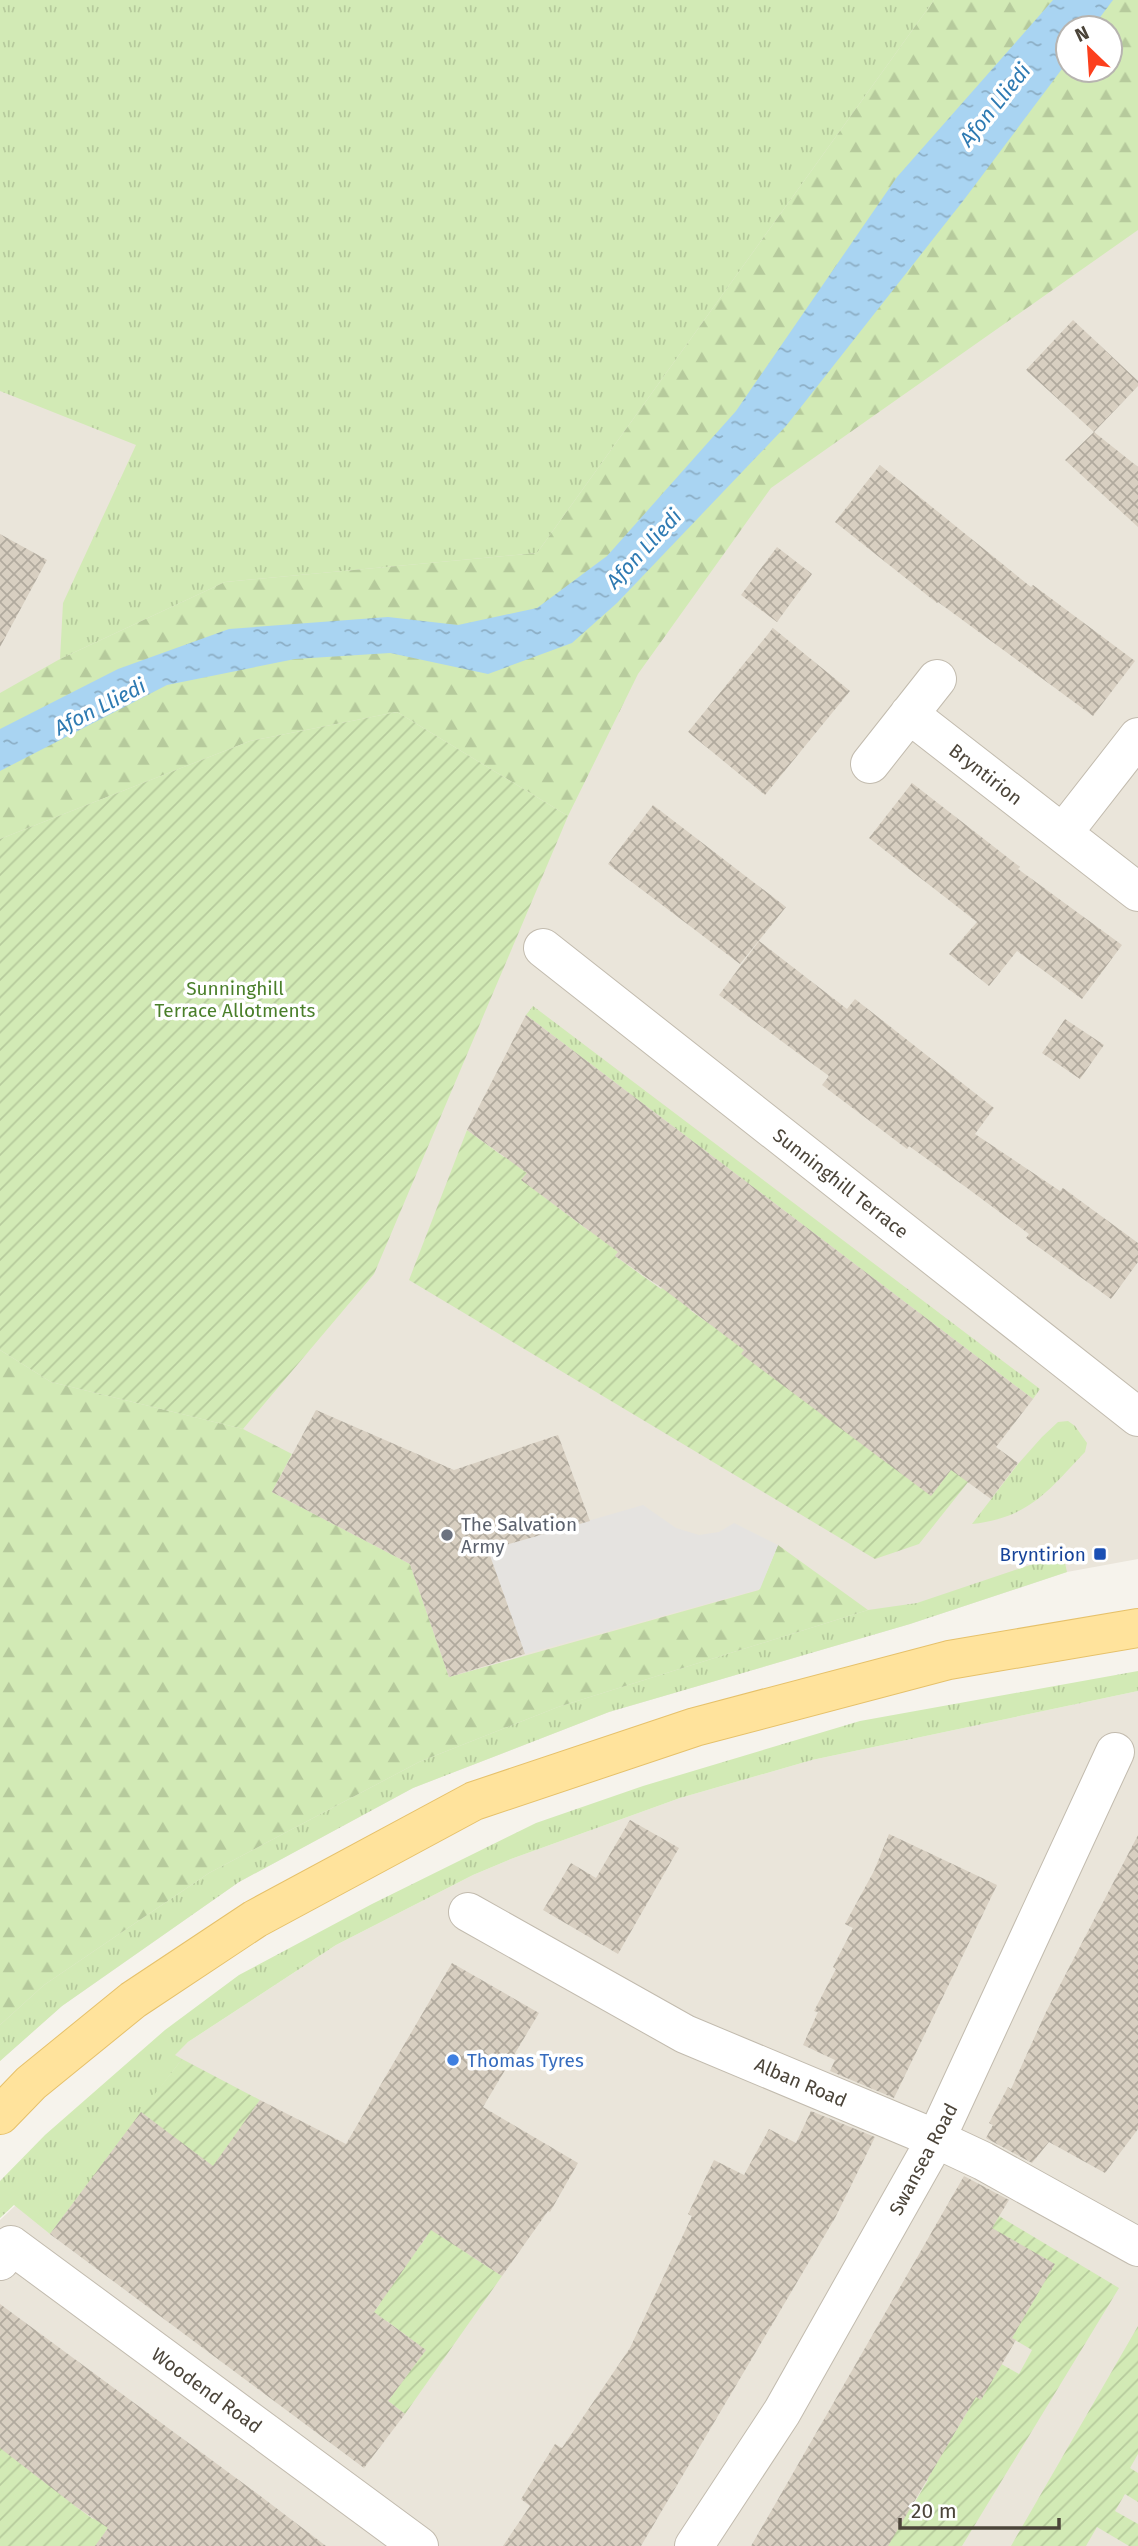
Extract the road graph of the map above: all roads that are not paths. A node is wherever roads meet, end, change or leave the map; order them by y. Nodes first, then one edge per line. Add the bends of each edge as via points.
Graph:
1 (937, 679) dead end
2 (909, 714) junction
3 (1138, 737) edge
4 (870, 764) dead end
5 (1063, 833) junction
6 (1138, 891) edge
7 (543, 948) dead end
8 (1138, 1418) edge
9 (1138, 1628) edge
10 (1115, 1752) dead end
11 (468, 1912) dead end
12 (0, 2115) edge
13 (936, 2139) junction
14 (1138, 2247) edge
15 (0, 2261) edge
16 (419, 2546) edge
17 (694, 2546) edge

1 - 2 street
2 - 4 street
2 - 5 street, Bryntirion
3 - 5 street
5 - 6 street, Bryntirion
7 - 8 street, Sunninghill Terrace
9 - 12 main road via 936,1664 695,1727 474,1801 233,1933 133,2000 31,2083
10 - 13 street, Swansea Road
11 - 13 street, Alban Road via 685,2034
13 - 14 street, Alban Road
13 - 17 street, Swansea Road via 782,2412
15 - 16 street, Woodend Road via 12,2245

